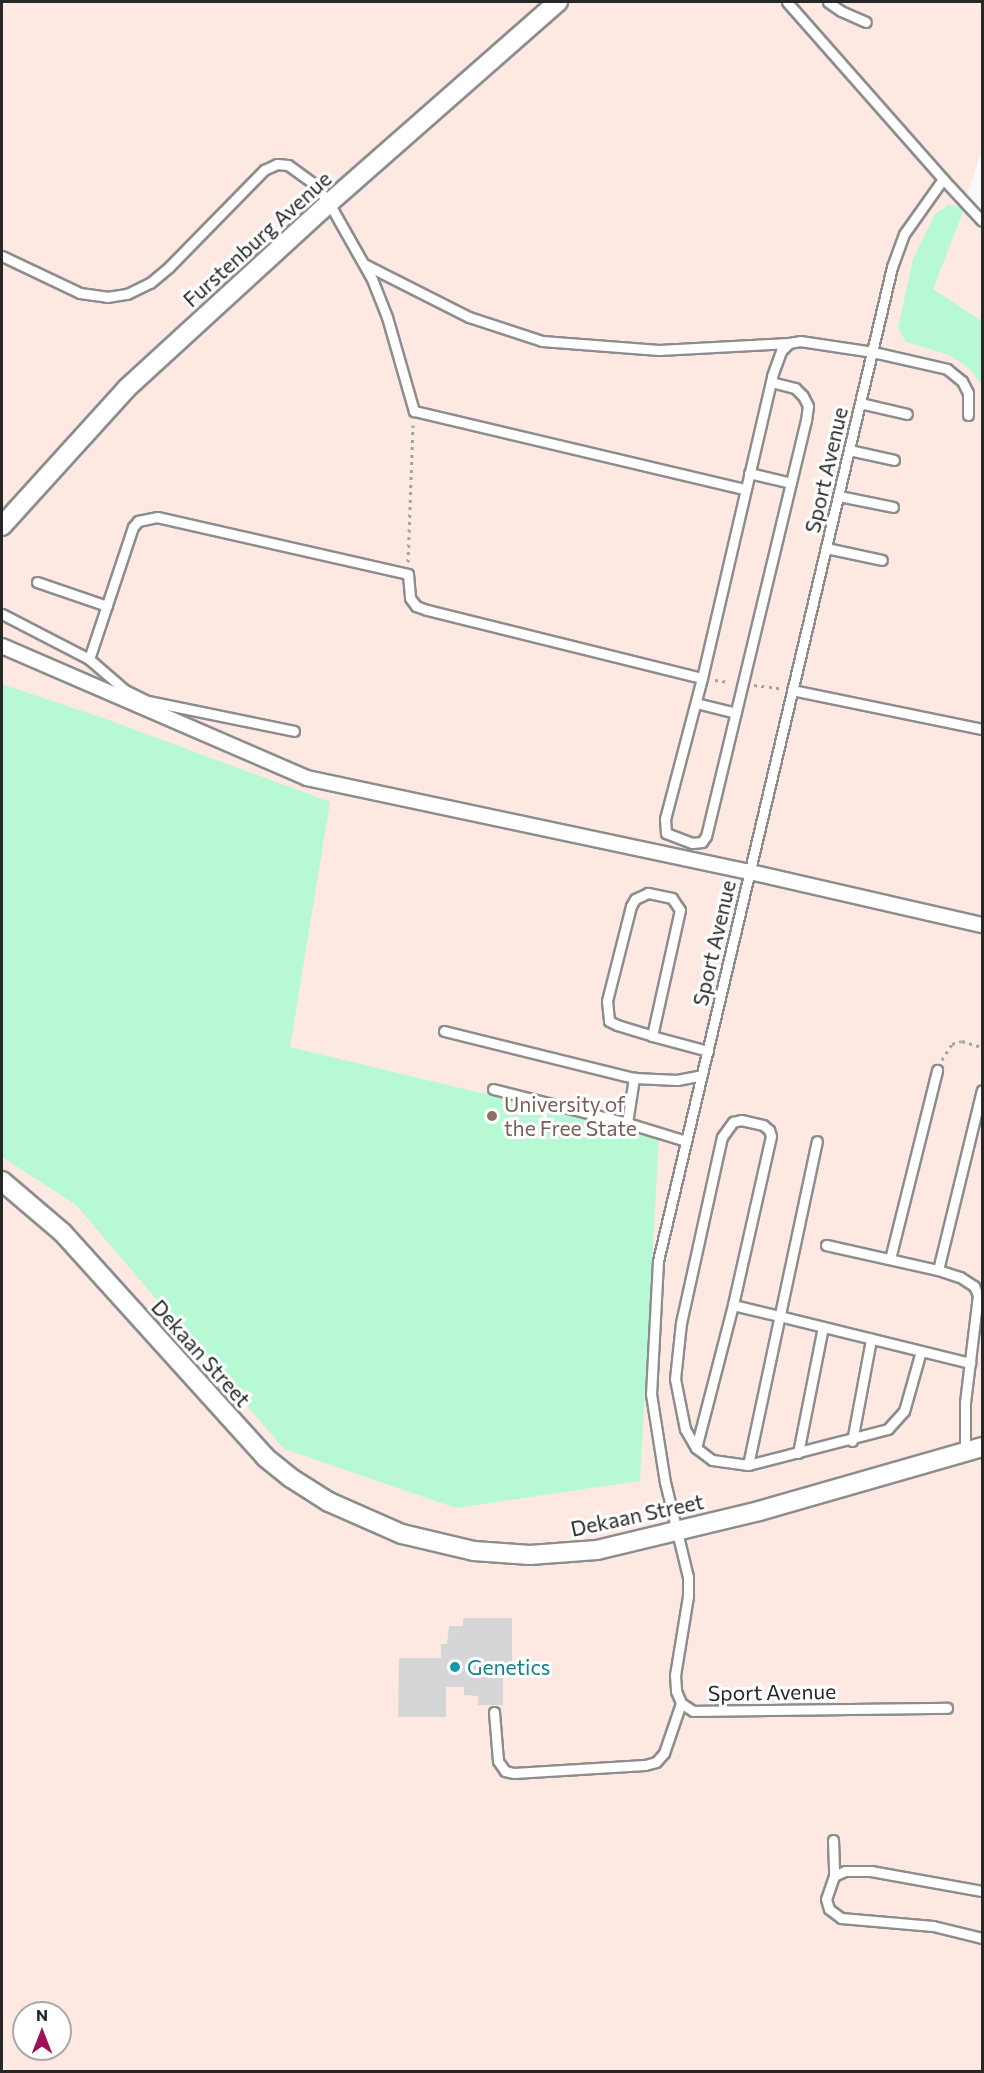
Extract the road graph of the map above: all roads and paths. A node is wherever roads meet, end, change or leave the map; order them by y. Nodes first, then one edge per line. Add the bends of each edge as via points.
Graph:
1 (558, 2) edge
2 (787, 2) edge
3 (828, 2) edge
4 (866, 22) dead end
5 (943, 179) junction
6 (329, 203) junction
7 (982, 221) edge
8 (2, 256) edge
9 (364, 264) junction
10 (789, 343) junction
11 (873, 352) junction
12 (771, 382) junction
13 (860, 403) junction
14 (414, 411) junction
15 (907, 414) dead end
16 (968, 415) dead end
17 (849, 450) junction
18 (894, 460) dead end
19 (749, 472) junction
20 (791, 483) junction
21 (745, 489) junction
22 (839, 496) junction
23 (893, 507) dead end
24 (2, 526) edge
25 (826, 548) junction
26 (882, 560) dead end
27 (408, 574) junction
28 (37, 582) dead end
29 (107, 606) junction
30 (2, 614) edge
31 (2, 646) edge
32 (89, 659) junction
33 (702, 678) junction
34 (792, 690) junction
35 (696, 703) junction
36 (736, 713) junction
37 (982, 729) edge
38 (294, 731) dead end
39 (750, 872) junction
40 (982, 925) edge
41 (444, 1031) dead end
42 (652, 1036) junction
43 (982, 1047) edge
44 (708, 1051) junction
45 (937, 1070) joint
46 (702, 1075) junction
47 (634, 1078) junction
48 (493, 1089) dead end
49 (982, 1090) edge
50 (627, 1123) junction
51 (686, 1141) junction
52 (817, 1141) dead end
53 (2, 1181) edge
54 (826, 1245) dead end
55 (890, 1258) junction
56 (938, 1270) junction
57 (733, 1305) junction
58 (779, 1316) junction
59 (823, 1328) junction
60 (871, 1339) junction
61 (921, 1351) junction
62 (970, 1363) junction
63 (852, 1441) junction
64 (696, 1448) junction
65 (974, 1449) edge
66 (798, 1453) junction
67 (748, 1465) junction
68 (676, 1530) junction
69 (681, 1703) junction
70 (947, 1708) dead end
71 (494, 1712) dead end
72 (833, 1840) dead end
73 (834, 1876) junction
74 (982, 1892) edge
75 (982, 1938) edge

1 - 6 street, Furstenburg Avenue
2 - 5 lane
3 - 4 lane
5 - 7 lane
5 - 11 lane, Sport Avenue via 904,234 892,267
6 - 8 lane via 313,183 288,165 277,164 264,170 169,267 150,283 127,294 107,297 80,292
6 - 9 lane
6 - 24 street, Furstenburg Avenue via 127,388
9 - 10 lane via 469,318 542,341 659,350
9 - 14 lane via 387,318
10 - 11 lane via 800,341
10 - 12 lane via 781,351
11 - 13 lane, Sport Avenue
11 - 16 lane via 947,369 962,381 968,393
12 - 19 lane
12 - 20 lane via 795,388 808,406
13 - 15 lane
13 - 17 lane, Sport Avenue
14 - 21 lane
14 - 27 path
17 - 18 lane
17 - 22 lane, Sport Avenue
19 - 20 lane
19 - 21 lane
20 - 36 lane
21 - 33 lane
22 - 23 lane
22 - 25 lane, Sport Avenue
25 - 26 lane
25 - 34 lane, Sport Avenue
27 - 29 lane via 157,517 138,521 133,527
27 - 33 lane via 416,606
28 - 29 lane
29 - 32 lane
30 - 32 lane
31 - 39 street via 307,778
32 - 38 lane via 125,690 148,701
33 - 35 lane
34 - 37 lane
34 - 39 lane, Sport Avenue
35 - 36 lane
35 - 36 lane via 665,826 670,837 692,843 702,842 706,836
39 - 40 street
39 - 44 lane, Sport Avenue
41 - 47 lane
42 - 42 lane via 616,1025 609,1021 607,1013 631,906 635,899 648,893 672,898 680,910
42 - 44 lane
43 - 45 path via 962,1041 952,1044
44 - 46 lane, Sport Avenue
45 - 55 lane
46 - 47 lane via 677,1080
46 - 51 lane, Sport Avenue
47 - 50 lane
48 - 50 lane
49 - 56 lane
50 - 51 lane
51 - 68 lane, Sport Avenue via 658,1261 651,1394
52 - 58 lane
53 - 68 street, Dekaan Street via 62,1232 265,1457 329,1502 402,1534 474,1551 563,1554 597,1550
54 - 55 lane
55 - 56 lane
56 - 62 lane via 960,1277 974,1286 978,1295
57 - 58 lane
57 - 64 lane
57 - 64 lane via 771,1136 763,1125 741,1120 733,1122 722,1137 681,1323 675,1379 685,1429
58 - 59 lane
58 - 67 lane
59 - 60 lane
59 - 66 lane
60 - 61 lane
60 - 63 lane
61 - 62 lane
61 - 63 lane via 898,1420 888,1429
62 - 65 lane via 965,1403
63 - 66 lane
64 - 67 lane via 712,1460
65 - 68 street, Dekaan Street via 759,1511
66 - 67 lane
68 - 69 lane, Sport Avenue via 688,1578 675,1675
69 - 70 lane, Sport Avenue via 693,1711
69 - 71 lane via 664,1753 656,1762 645,1766 514,1773 505,1771 498,1761
72 - 73 lane
73 - 74 lane via 845,1871 871,1871
73 - 75 lane via 826,1899 829,1909 841,1918 933,1926

